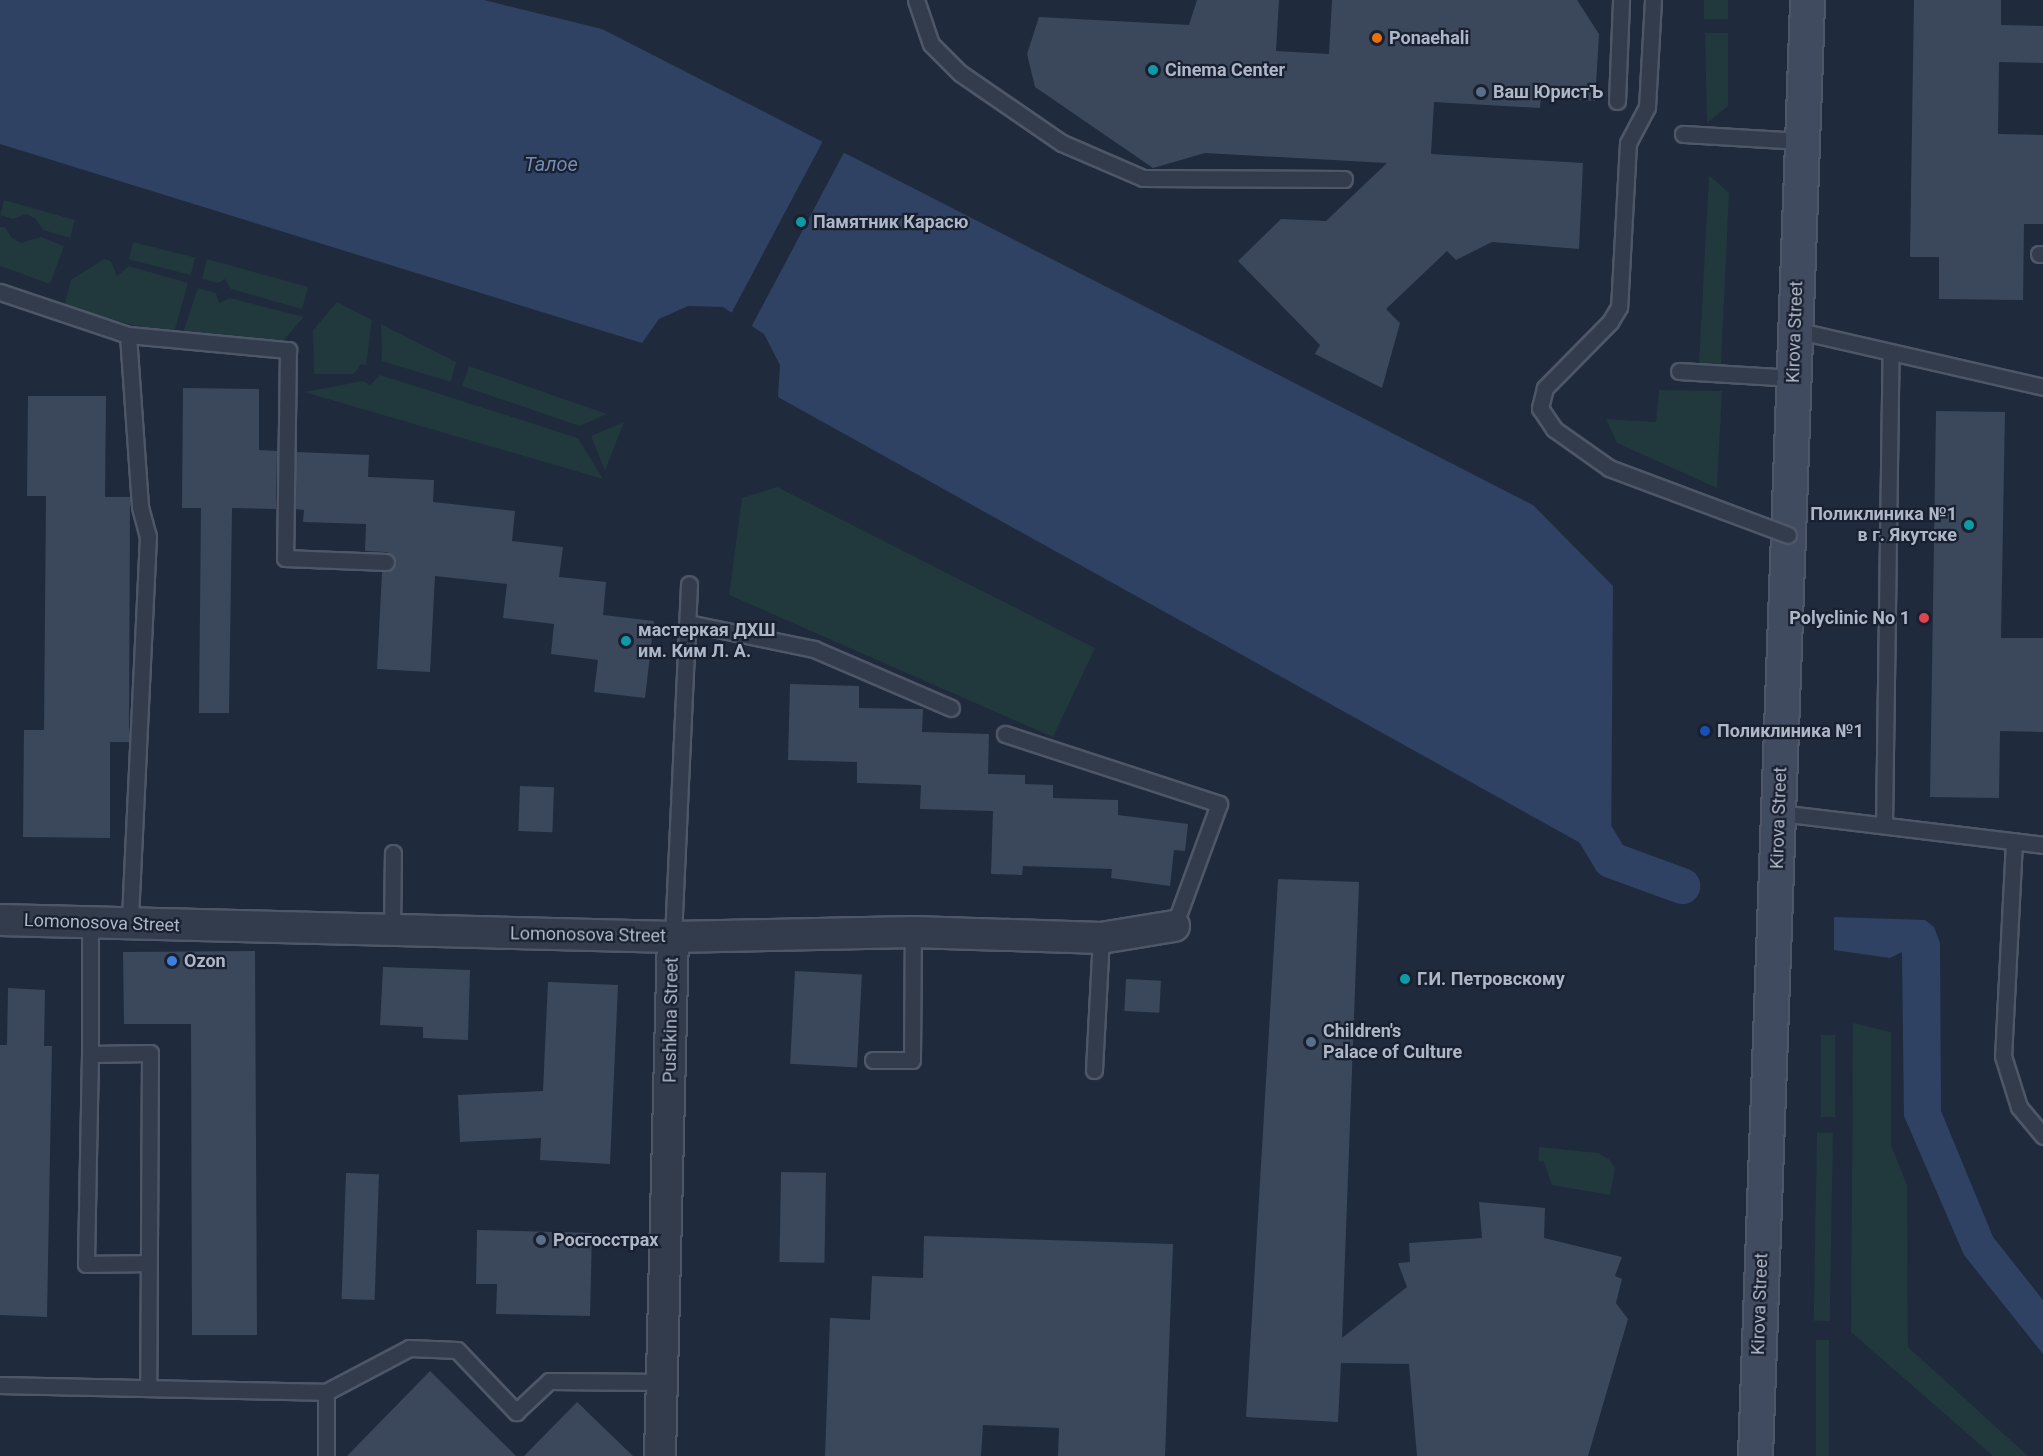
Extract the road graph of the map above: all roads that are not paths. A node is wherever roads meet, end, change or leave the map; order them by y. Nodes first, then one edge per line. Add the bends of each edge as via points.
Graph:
1 (916, 0) edge
2 (1621, 0) edge
3 (1653, 0) edge
4 (1807, 0) edge
5 (1617, 101) dead end
6 (1683, 134) dead end
7 (1802, 141) junction
8 (1344, 179) dead end
9 (0, 292) edge
10 (1795, 330) junction
11 (128, 335) junction
12 (1891, 352) junction
13 (1679, 371) dead end
14 (1794, 378) junction
15 (2043, 387) edge
16 (1788, 535) junction
17 (386, 562) dead end
18 (689, 584) dead end
19 (688, 623) junction
20 (951, 708) dead end
21 (1005, 734) dead end
22 (1780, 813) junction
23 (1884, 825) junction
24 (2014, 842) junction
25 (2043, 845) edge
26 (393, 853) dead end
27 (0, 920) edge
28 (90, 924) junction
29 (130, 924) junction
30 (1174, 926) joint
31 (392, 930) junction
32 (914, 932) junction
33 (673, 937) junction
34 (1101, 938) junction
35 (90, 1054) junction
36 (873, 1060) dead end
37 (1094, 1070) dead end
38 (2043, 1136) edge
39 (149, 1263) junction
40 (662, 1382) junction
41 (0, 1385) edge
42 (148, 1387) junction
43 (326, 1392) junction
44 (326, 1456) edge
45 (660, 1456) edge
46 (1755, 1456) edge

1 - 8 lane via 931,44 960,73 1062,142 1143,178
2 - 5 lane
3 - 16 lane, bridge via 1647,107 1628,143 1619,307 1610,322 1545,388 1540,408 1554,429 1610,468
4 - 7 main road, Kirova Street
6 - 7 lane
7 - 10 main road, Kirova Street
9 - 11 lane
10 - 12 lane
10 - 14 main road, Kirova Street
11 - 17 lane via 288,350 285,558
11 - 29 lane via 140,507 148,536
12 - 15 lane
12 - 23 lane
13 - 14 lane
14 - 16 main road, Kirova Street
16 - 22 main road, Kirova Street
18 - 19 lane, Pushkina Street
19 - 20 lane via 814,649
19 - 33 lane, Pushkina Street
21 - 30 lane via 1219,804
22 - 23 lane
22 - 46 main road, Kirova Street
23 - 24 lane
24 - 25 lane
24 - 38 lane via 2003,1056 2019,1107
26 - 31 lane
27 - 28 street, Lomonosova Street
28 - 29 street, Lomonosova Street
28 - 35 lane
29 - 31 street, Lomonosova Street
30 - 34 street, Lomonosova Street
31 - 33 street, Lomonosova Street
32 - 33 street, Lomonosova Street
32 - 34 street, Lomonosova Street
32 - 36 lane via 912,1060
33 - 40 street, Pushkina Street
34 - 37 lane
35 - 39 lane via 150,1053
35 - 39 lane via 86,1264
39 - 42 lane
40 - 43 lane via 549,1381 516,1412 457,1350 409,1348
40 - 45 street, Pushkina Street
41 - 42 lane
42 - 43 lane
43 - 44 lane

